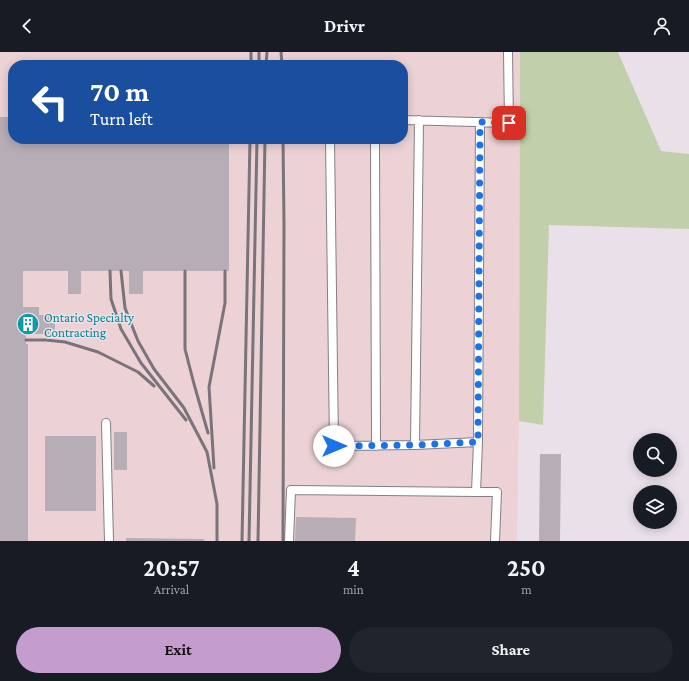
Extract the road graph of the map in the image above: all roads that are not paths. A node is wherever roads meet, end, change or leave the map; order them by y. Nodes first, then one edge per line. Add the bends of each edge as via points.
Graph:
1 (508, 52) edge
2 (408, 120) edge
3 (419, 120) junction
4 (480, 122) junction
5 (330, 144) edge
6 (375, 144) edge
7 (106, 423) dead end
8 (478, 442) junction
9 (415, 445) junction
10 (376, 446) junction
11 (476, 492) junction
12 (109, 541) edge
13 (289, 541) edge
14 (495, 541) edge

1 - 4 lane via 509,123
2 - 3 lane
3 - 4 lane
3 - 9 lane
4 - 8 lane
5 - 10 lane via 334,446
6 - 10 lane
7 - 12 lane
8 - 9 lane
8 - 11 lane
9 - 10 lane
11 - 13 lane via 291,490
11 - 14 lane via 497,492

